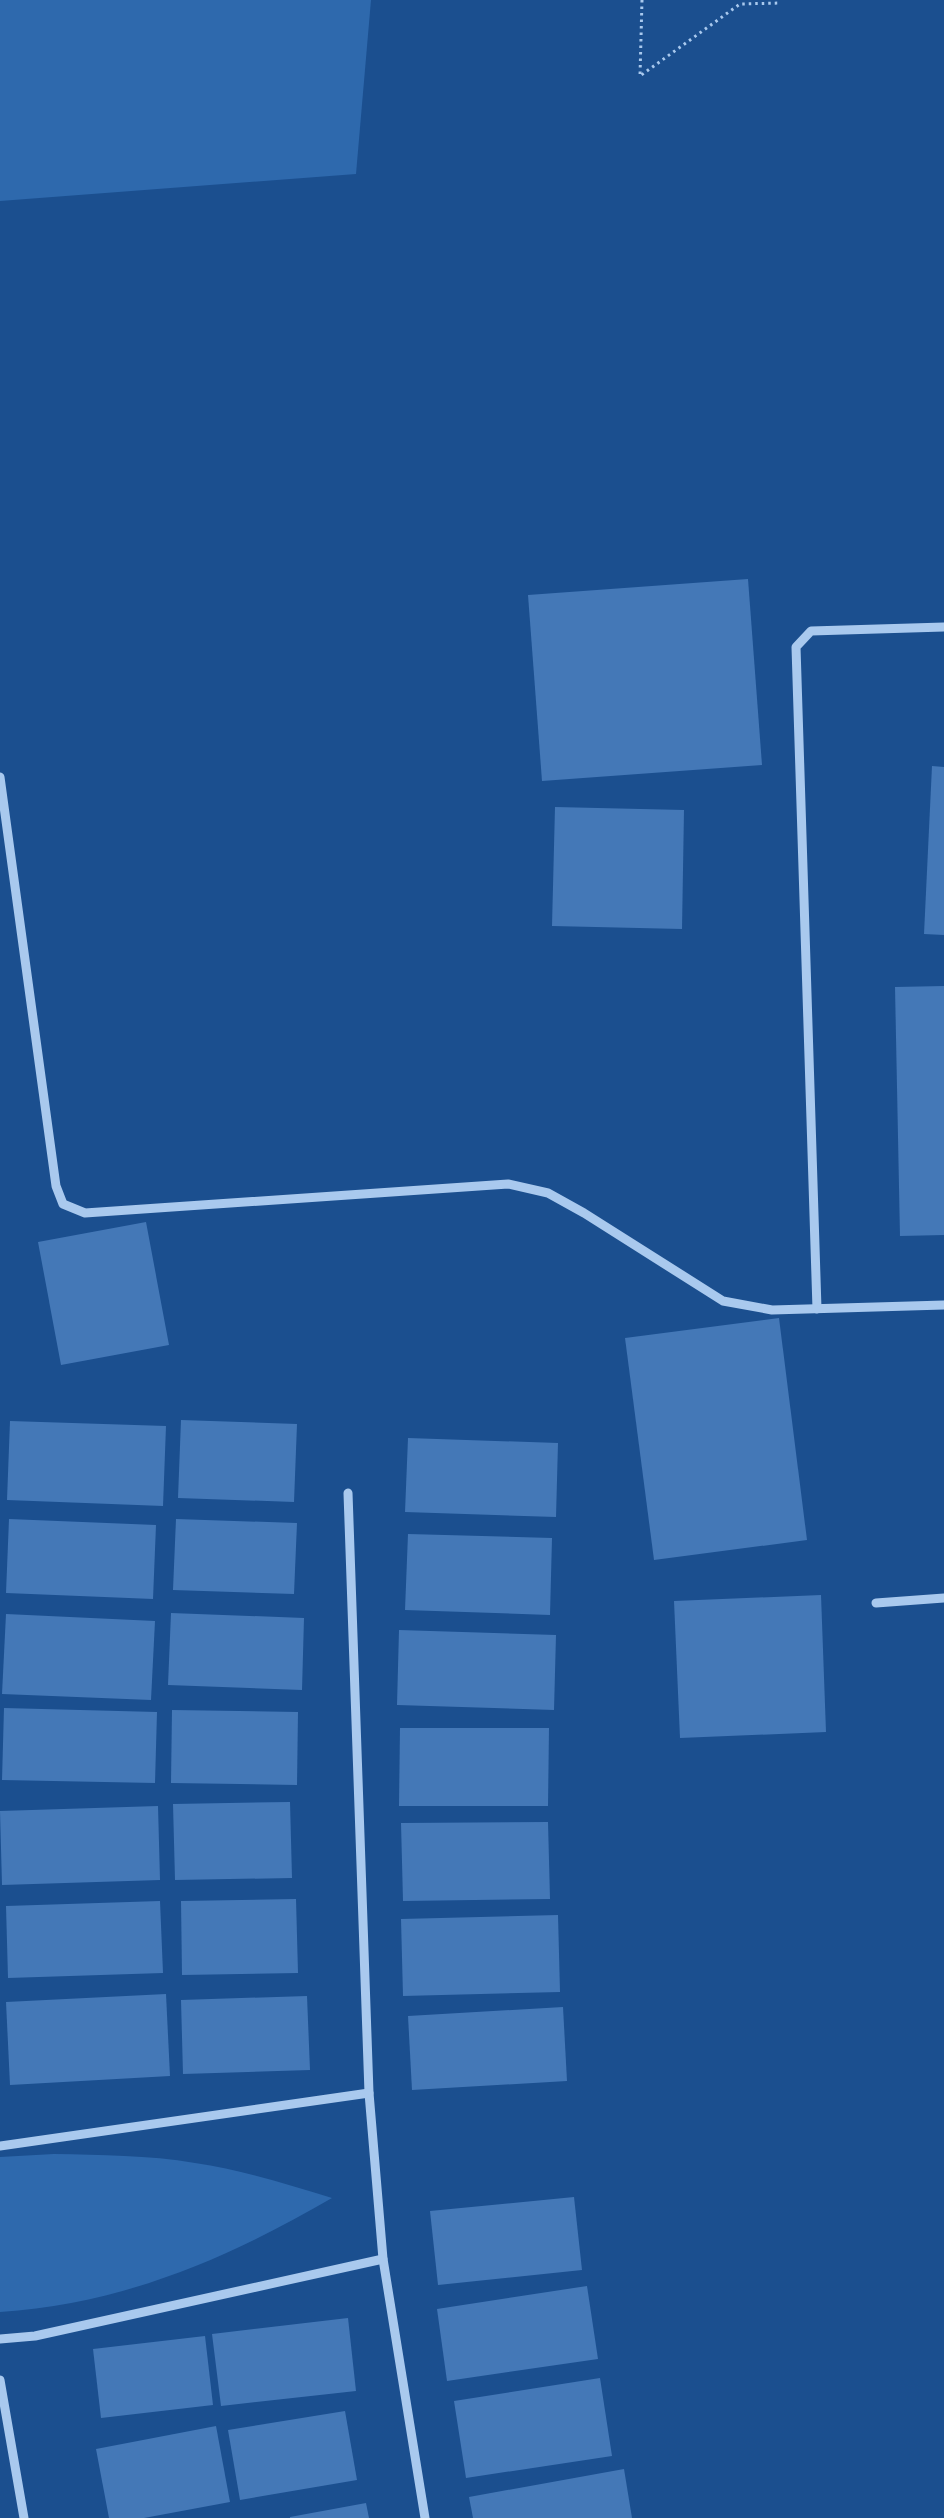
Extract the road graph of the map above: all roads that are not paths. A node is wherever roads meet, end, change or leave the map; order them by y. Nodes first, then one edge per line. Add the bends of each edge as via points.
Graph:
1 (944, 627) edge
2 (0, 777) edge
3 (944, 1305) edge
4 (817, 1309) junction
5 (348, 1493) dead end
6 (944, 1598) edge
7 (876, 1603) dead end
8 (369, 2093) junction
9 (0, 2146) edge
10 (384, 2259) junction
11 (0, 2339) edge
12 (0, 2380) edge
13 (24, 2518) edge
14 (425, 2518) edge

1 - 4 lane via 811,631 796,647
2 - 4 lane via 56,1186 63,1204 86,1212 508,1184 548,1193 584,1212 724,1302 772,1310
3 - 4 lane
5 - 8 lane
6 - 7 lane
8 - 9 lane
8 - 10 lane
10 - 11 lane via 35,2336
10 - 14 lane
12 - 13 lane

